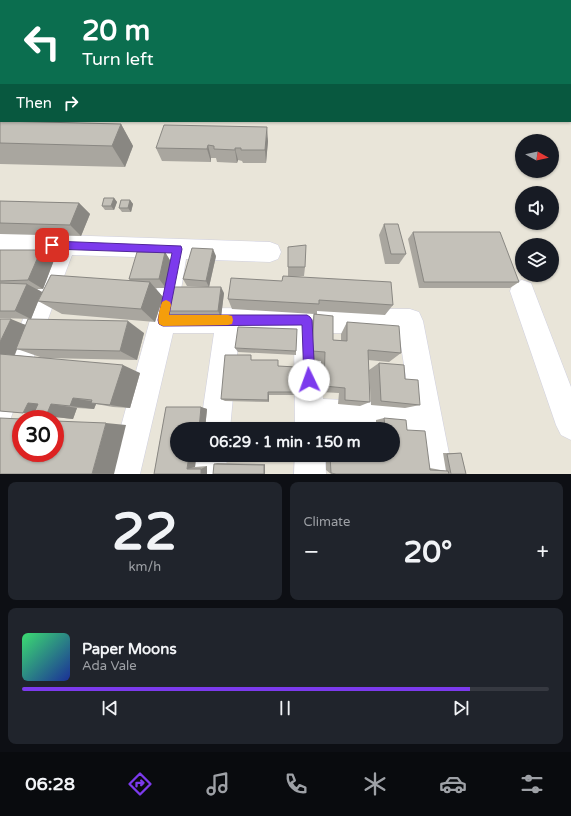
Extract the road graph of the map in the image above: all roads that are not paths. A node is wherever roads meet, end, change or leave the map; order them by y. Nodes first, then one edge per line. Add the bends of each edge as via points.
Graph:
1 (0, 243) edge
2 (65, 245) junction
3 (178, 249) junction
4 (270, 252) dead end
5 (522, 291) dead end
6 (163, 320) junction
7 (228, 320) junction
8 (307, 320) junction
9 (0, 410) edge
10 (427, 417) junction
11 (310, 421) edge
12 (216, 422) edge
13 (571, 425) edge
14 (211, 462) edge
15 (310, 462) edge
16 (124, 474) edge
17 (210, 474) edge
18 (310, 474) edge
19 (437, 474) edge

1 - 2 street
2 - 3 street
2 - 9 street
3 - 4 street
3 - 6 street
5 - 13 street
6 - 7 street
6 - 16 street
7 - 8 street
7 - 12 street
8 - 10 street via 410,321
8 - 11 street
10 - 11 street
10 - 19 street
14 - 17 street
15 - 18 street

